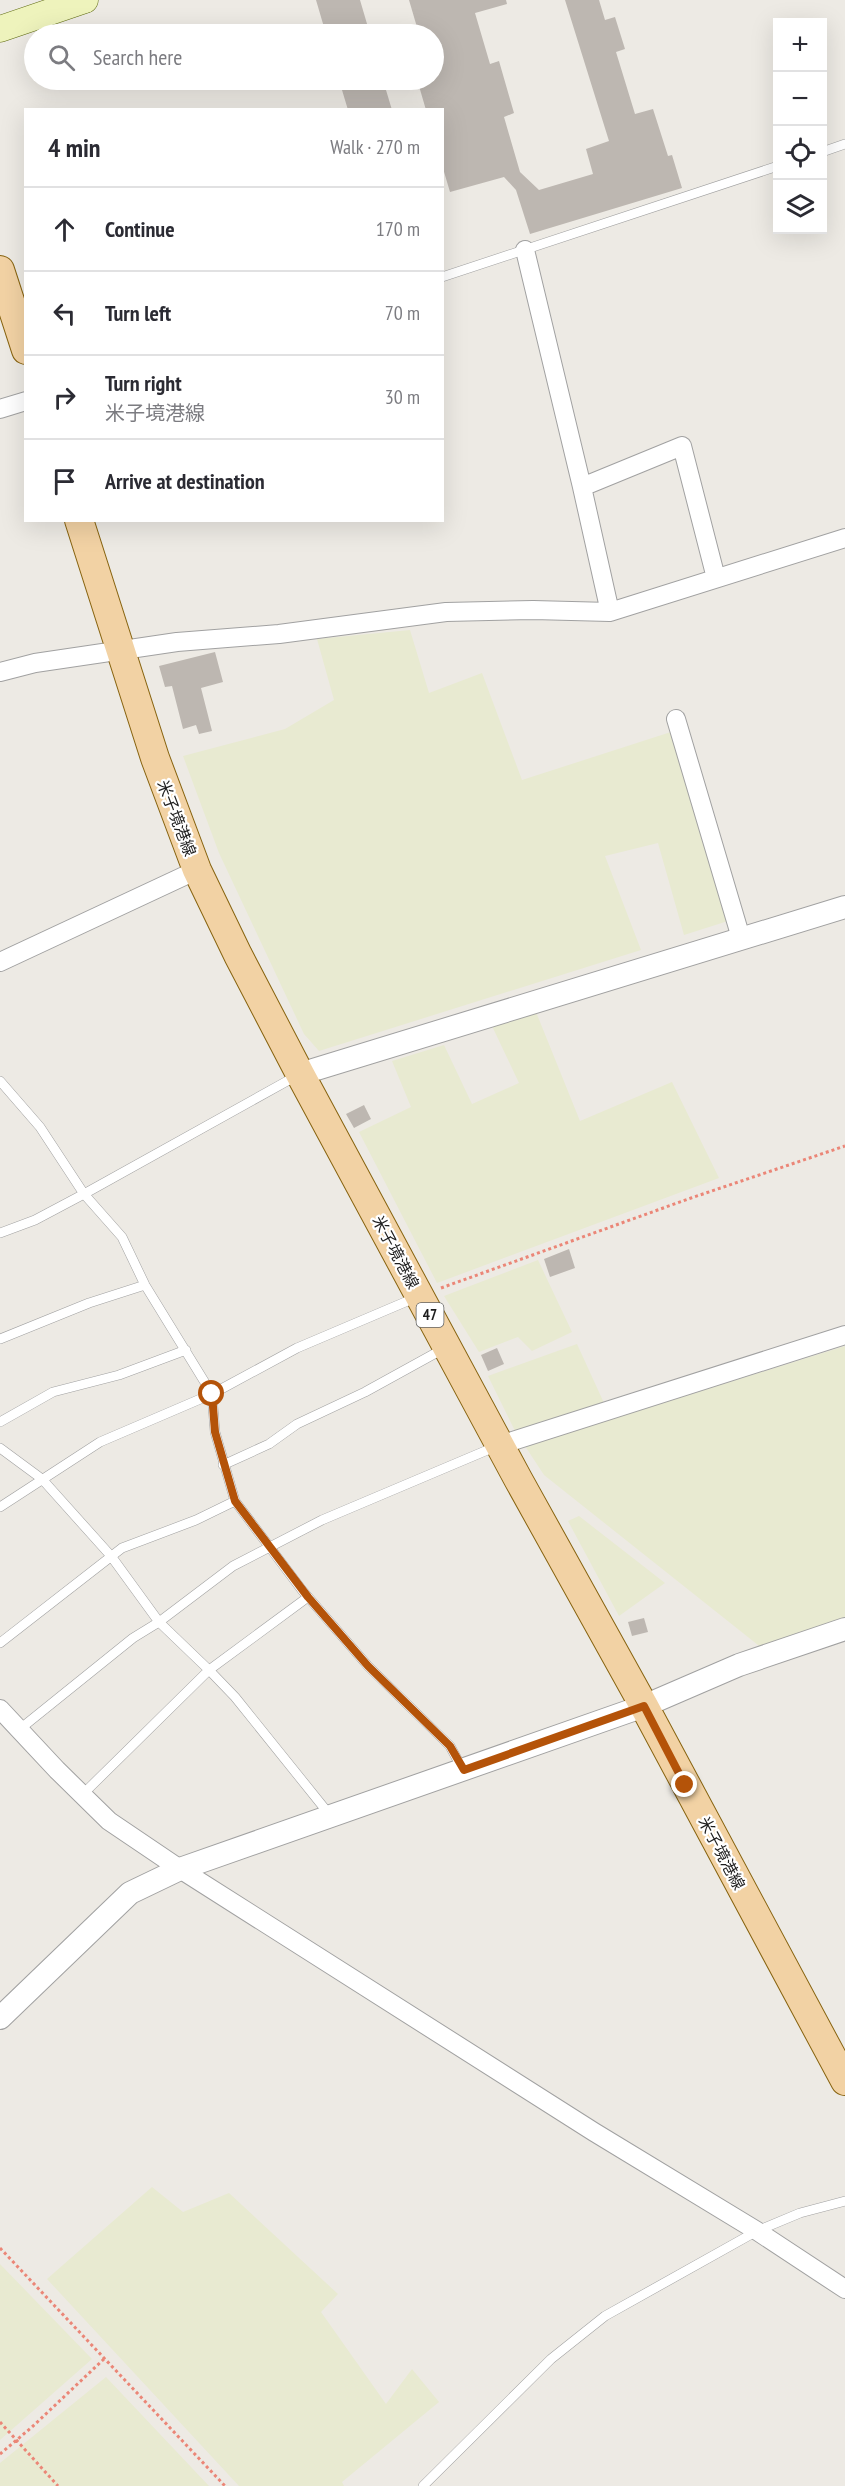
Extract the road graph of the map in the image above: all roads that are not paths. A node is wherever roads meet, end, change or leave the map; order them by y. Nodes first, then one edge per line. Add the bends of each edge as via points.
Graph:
1 (85, 0) edge
2 (0, 29) edge
3 (845, 144) edge
4 (827, 150) edge
5 (773, 167) edge
6 (525, 250) junction
7 (0, 270) edge
8 (444, 276) edge
9 (24, 344) edge
10 (24, 402) edge
11 (0, 409) edge
12 (582, 487) junction
13 (80, 522) edge
14 (845, 538) edge
15 (716, 578) junction
16 (610, 612) junction
17 (120, 651) junction
18 (0, 672) edge
19 (676, 719) dead end
20 (197, 870) junction
21 (845, 907) edge
22 (741, 938) junction
23 (0, 962) edge
24 (300, 1074) junction
25 (0, 1081) edge
26 (84, 1194) junction
27 (0, 1233) edge
28 (145, 1285) junction
29 (419, 1296) junction
30 (845, 1335) edge
31 (0, 1339) edge
32 (447, 1347) junction
33 (186, 1350) junction
34 (212, 1394) junction
35 (0, 1422) edge
36 (500, 1445) junction
37 (0, 1448) edge
38 (223, 1465) junction
39 (42, 1479) junction
40 (235, 1501) junction
41 (0, 1507) edge
42 (269, 1546) junction
43 (111, 1556) junction
44 (308, 1597) junction
45 (159, 1622) junction
46 (845, 1629) edge
47 (0, 1643) edge
48 (209, 1670) junction
49 (644, 1706) junction
50 (0, 1709) edge
51 (20, 1729) junction
52 (464, 1770) junction
53 (82, 1794) junction
54 (329, 1817) junction
55 (180, 1869) junction
56 (0, 2018) edge
57 (845, 2081) edge
58 (845, 2201) edge
59 (757, 2231) junction
60 (845, 2289) edge
61 (423, 2486) edge

1 - 2 main road
3 - 4 lane
5 - 6 lane
6 - 8 lane
6 - 12 street
7 - 9 main road
10 - 11 street
12 - 15 street via 682,446
12 - 16 street
13 - 17 main road, 米子境港線 / 47
14 - 15 street
15 - 16 street
16 - 17 street via 446,612
17 - 18 street
17 - 20 main road, 米子境港線 / 47 via 154,758
19 - 22 street
20 - 23 street
20 - 24 main road, 米子境港線 / 47
21 - 22 street
22 - 24 street
24 - 26 lane
24 - 29 main road, 米子境港線 / 47
25 - 26 lane via 40,1126
26 - 27 lane
26 - 28 lane via 122,1237
28 - 31 lane
28 - 33 lane
29 - 32 main road, 米子境港線 / 47
29 - 34 lane via 297,1348
30 - 36 street
32 - 36 main road, 米子境港線 / 47
32 - 38 lane via 366,1392 297,1424 270,1444
33 - 34 lane
33 - 35 lane via 119,1375 53,1392
34 - 38 lane
34 - 39 lane via 100,1442
36 - 42 lane
36 - 49 main road, 米子境港線 / 47
37 - 39 lane
38 - 40 lane
39 - 41 lane
39 - 43 lane
40 - 42 lane
40 - 43 lane
42 - 44 lane
42 - 45 lane via 232,1566
43 - 45 lane
43 - 47 lane
44 - 48 lane
44 - 52 lane via 368,1666 450,1746
45 - 48 lane
45 - 51 lane via 133,1638
46 - 49 street via 739,1665
48 - 53 lane
48 - 54 lane via 236,1697
49 - 52 street
49 - 57 main road, 米子境港線 / 47
50 - 51 street
51 - 53 street
52 - 54 street
53 - 55 street via 109,1821
54 - 55 street
55 - 56 street via 130,1893
55 - 59 street
58 - 59 lane via 800,2213
59 - 60 street
59 - 61 lane via 605,2316 551,2359

